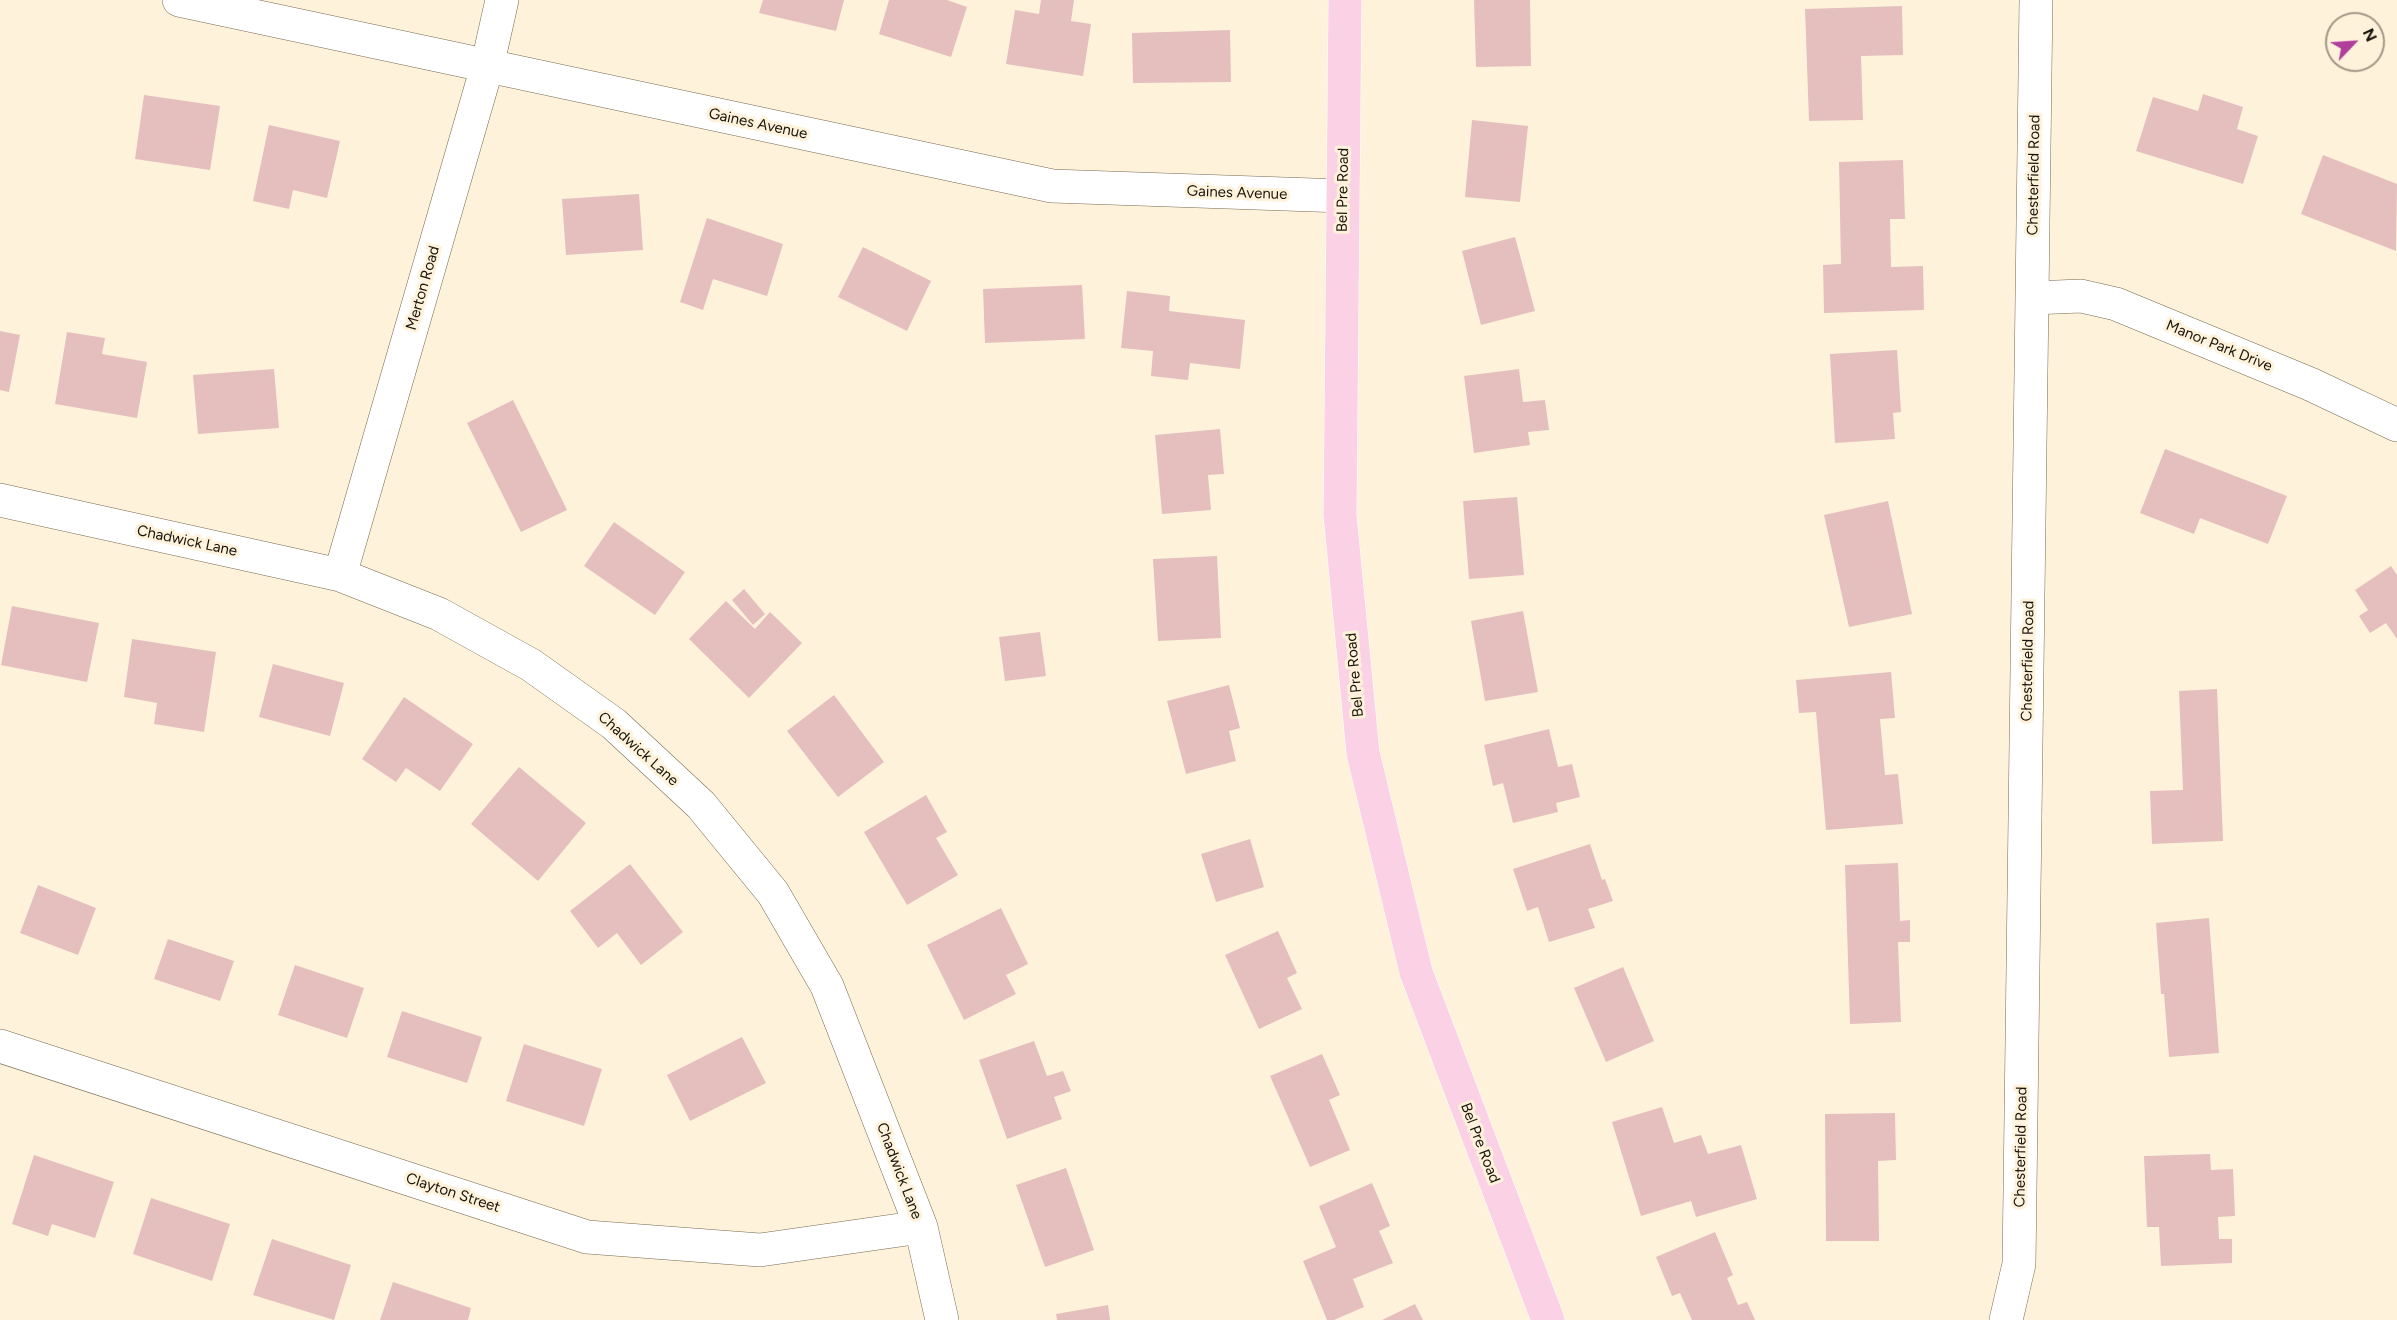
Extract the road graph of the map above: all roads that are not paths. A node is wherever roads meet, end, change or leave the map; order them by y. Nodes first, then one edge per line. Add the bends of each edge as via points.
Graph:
1 (179, 0) edge
2 (502, 0) edge
3 (1345, 0) edge
4 (2036, 0) edge
5 (487, 67) junction
6 (1343, 196) junction
7 (2033, 298) junction
8 (2397, 425) edge
9 (0, 500) edge
10 (340, 574) junction
11 (0, 1046) edge
12 (921, 1227) junction
13 (942, 1320) edge
14 (1548, 1320) edge
15 (2006, 1320) edge

1 - 5 street, Gaines Avenue
2 - 5 street, Merton Road
3 - 6 main road, Bel Pre Road
4 - 7 street, Chesterfield Road
5 - 6 street, Gaines Avenue via 1052,186
5 - 10 street, Merton Road
6 - 14 main road, Bel Pre Road via 1340,515 1363,753 1416,972
7 - 8 street, Manor Park Drive via 2081,296 2116,304 2310,384
7 - 15 street, Chesterfield Road via 2019,1264
9 - 10 street, Chadwick Lane
10 - 12 street, Chadwick Lane via 439,614 531,664 614,724 701,805 773,893 827,986
11 - 12 street, Clayton Street via 587,1237 759,1250
12 - 13 street, Chadwick Lane

